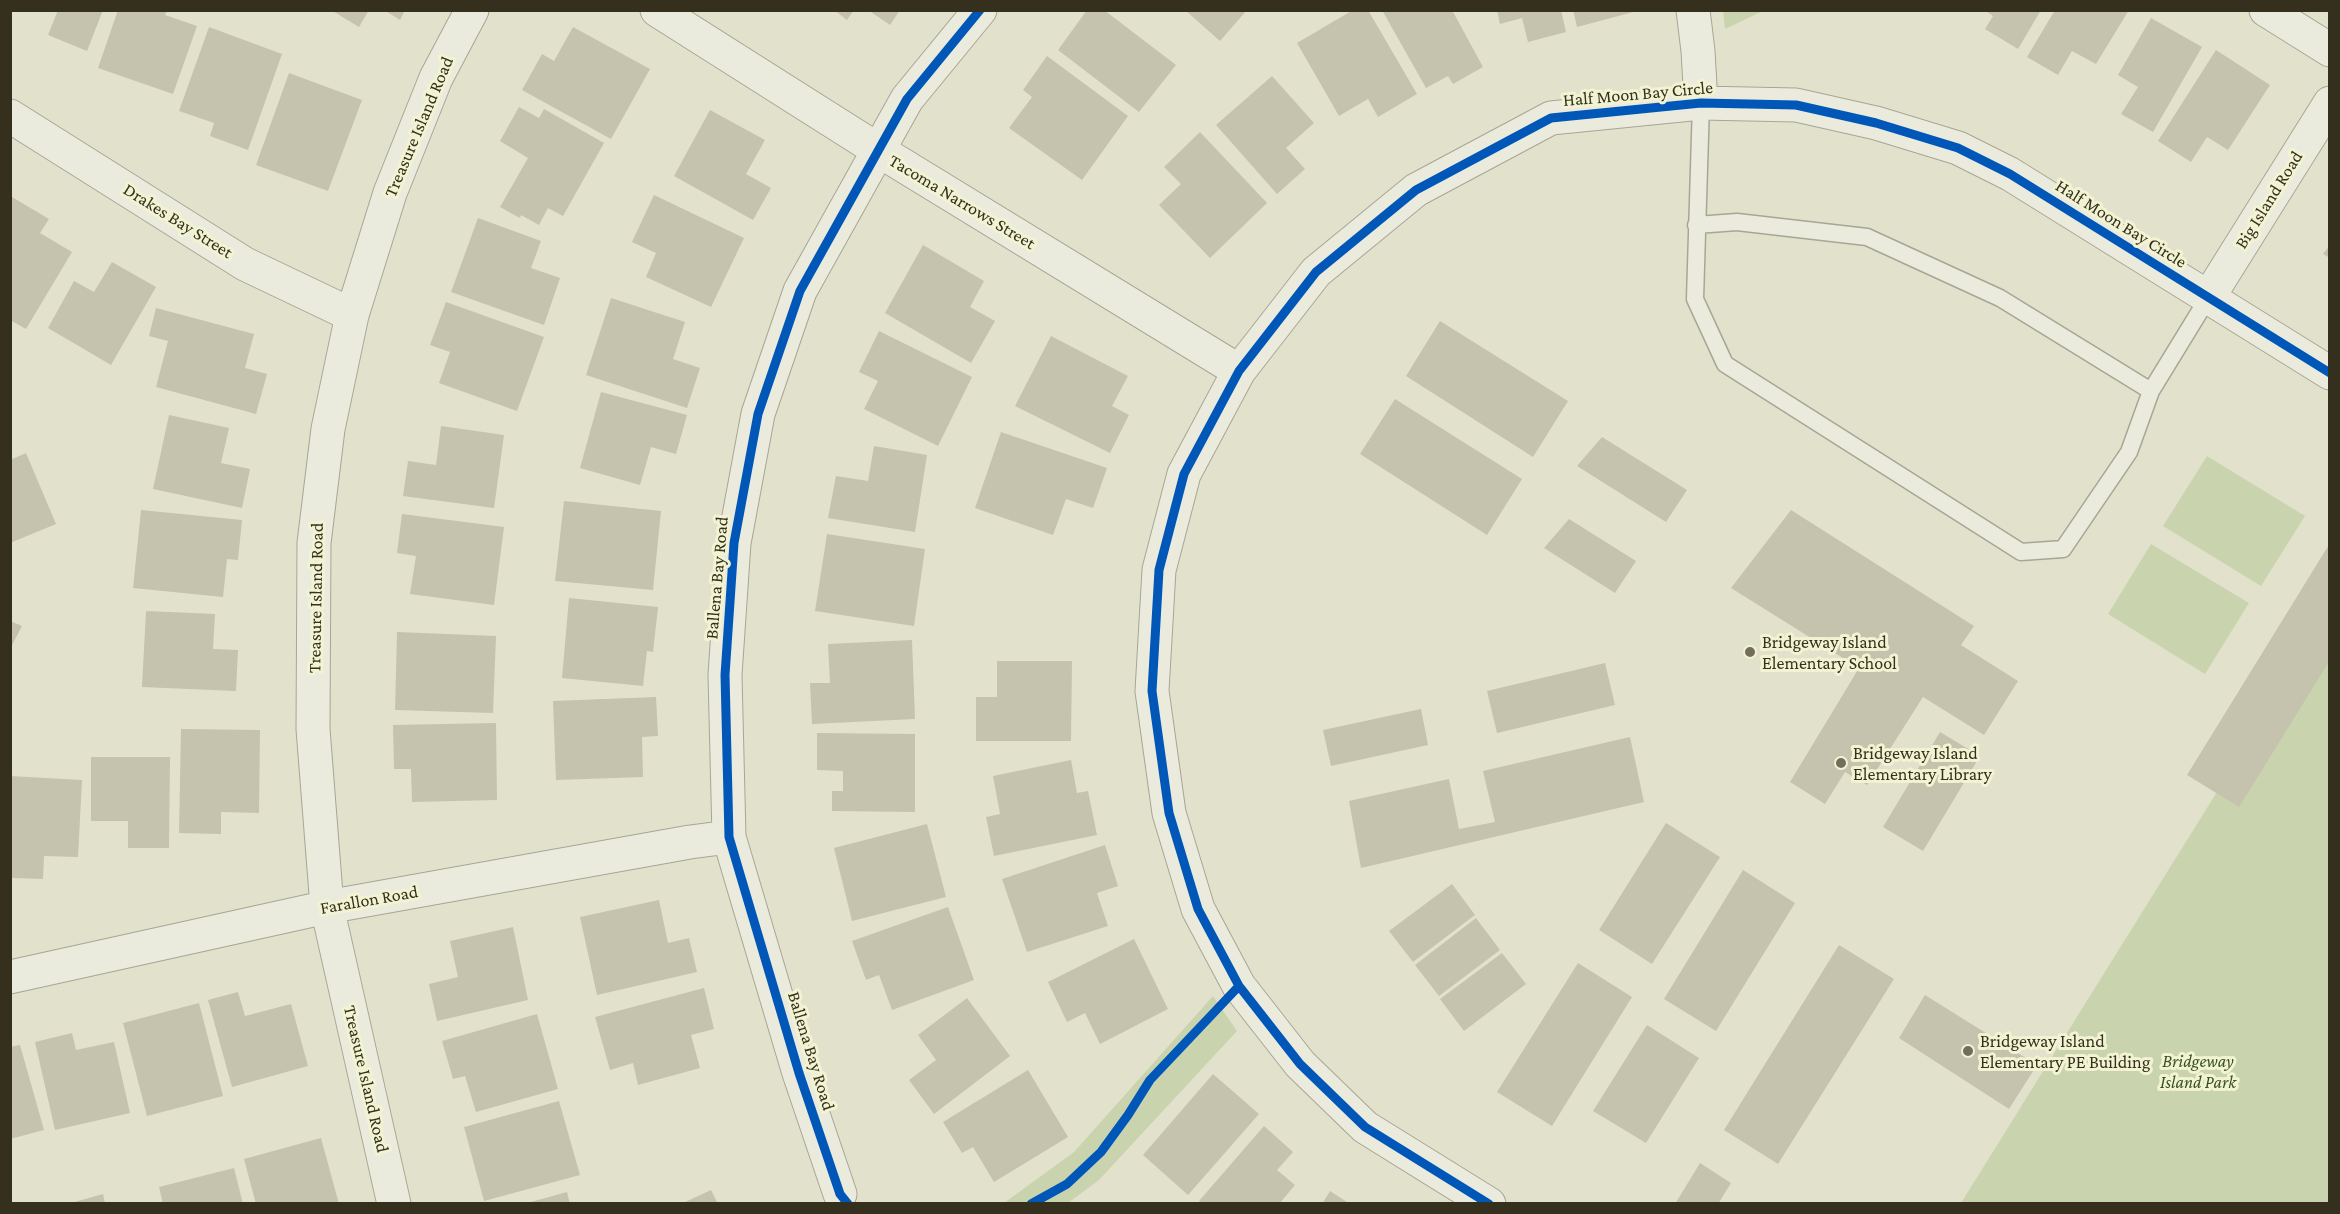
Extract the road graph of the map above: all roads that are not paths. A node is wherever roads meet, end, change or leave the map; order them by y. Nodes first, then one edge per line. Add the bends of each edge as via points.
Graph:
1 (472, 10) edge
2 (657, 10) edge
3 (980, 10) edge
4 (1693, 10) edge
5 (2266, 10) edge
6 (2330, 50) edge
7 (1701, 102) junction
8 (2330, 103) edge
9 (10, 116) edge
10 (878, 150) junction
11 (1696, 225) junction
12 (2208, 298) junction
13 (352, 315) junction
14 (1239, 371) junction
15 (2330, 373) edge
16 (2151, 391) junction
17 (729, 837) junction
18 (327, 907) junction
19 (10, 977) edge
20 (840, 1194) dead end
21 (394, 1203) edge
22 (1489, 1203) edge

1 - 13 street, Treasure Island Road via 436,78 390,193
2 - 10 street, Tacoma Narrows Street
3 - 10 street, Ballena Bay Road via 907,99
4 - 7 street
5 - 6 street
7 - 11 lane
7 - 12 street, Half Moon Bay Circle via 1796,105 1876,123 1958,148 2010,174
7 - 14 street, Half Moon Bay Circle via 1551,118 1416,190 1316,272
8 - 12 street, Big Island Road
9 - 13 street, Drakes Bay Street via 245,264
10 - 14 street, Tacoma Narrows Street
10 - 17 street, Ballena Bay Road via 800,291 758,414 734,543 725,675
11 - 16 lane via 1737,222 1867,237 2001,298
11 - 16 lane via 1695,299 1725,364 2021,552 2063,549 2129,452
12 - 15 street, Half Moon Bay Circle
12 - 16 lane
13 - 18 street, Treasure Island Road via 328,429 314,543 313,729
14 - 22 street, Half Moon Bay Circle via 1184,474 1159,570 1152,692 1169,813 1198,909 1239,986 1300,1064 1365,1127
17 - 18 street, Farallon Road
17 - 20 street, Ballena Bay Road via 799,1073
18 - 19 street, Farallon Road
18 - 21 street, Treasure Island Road

